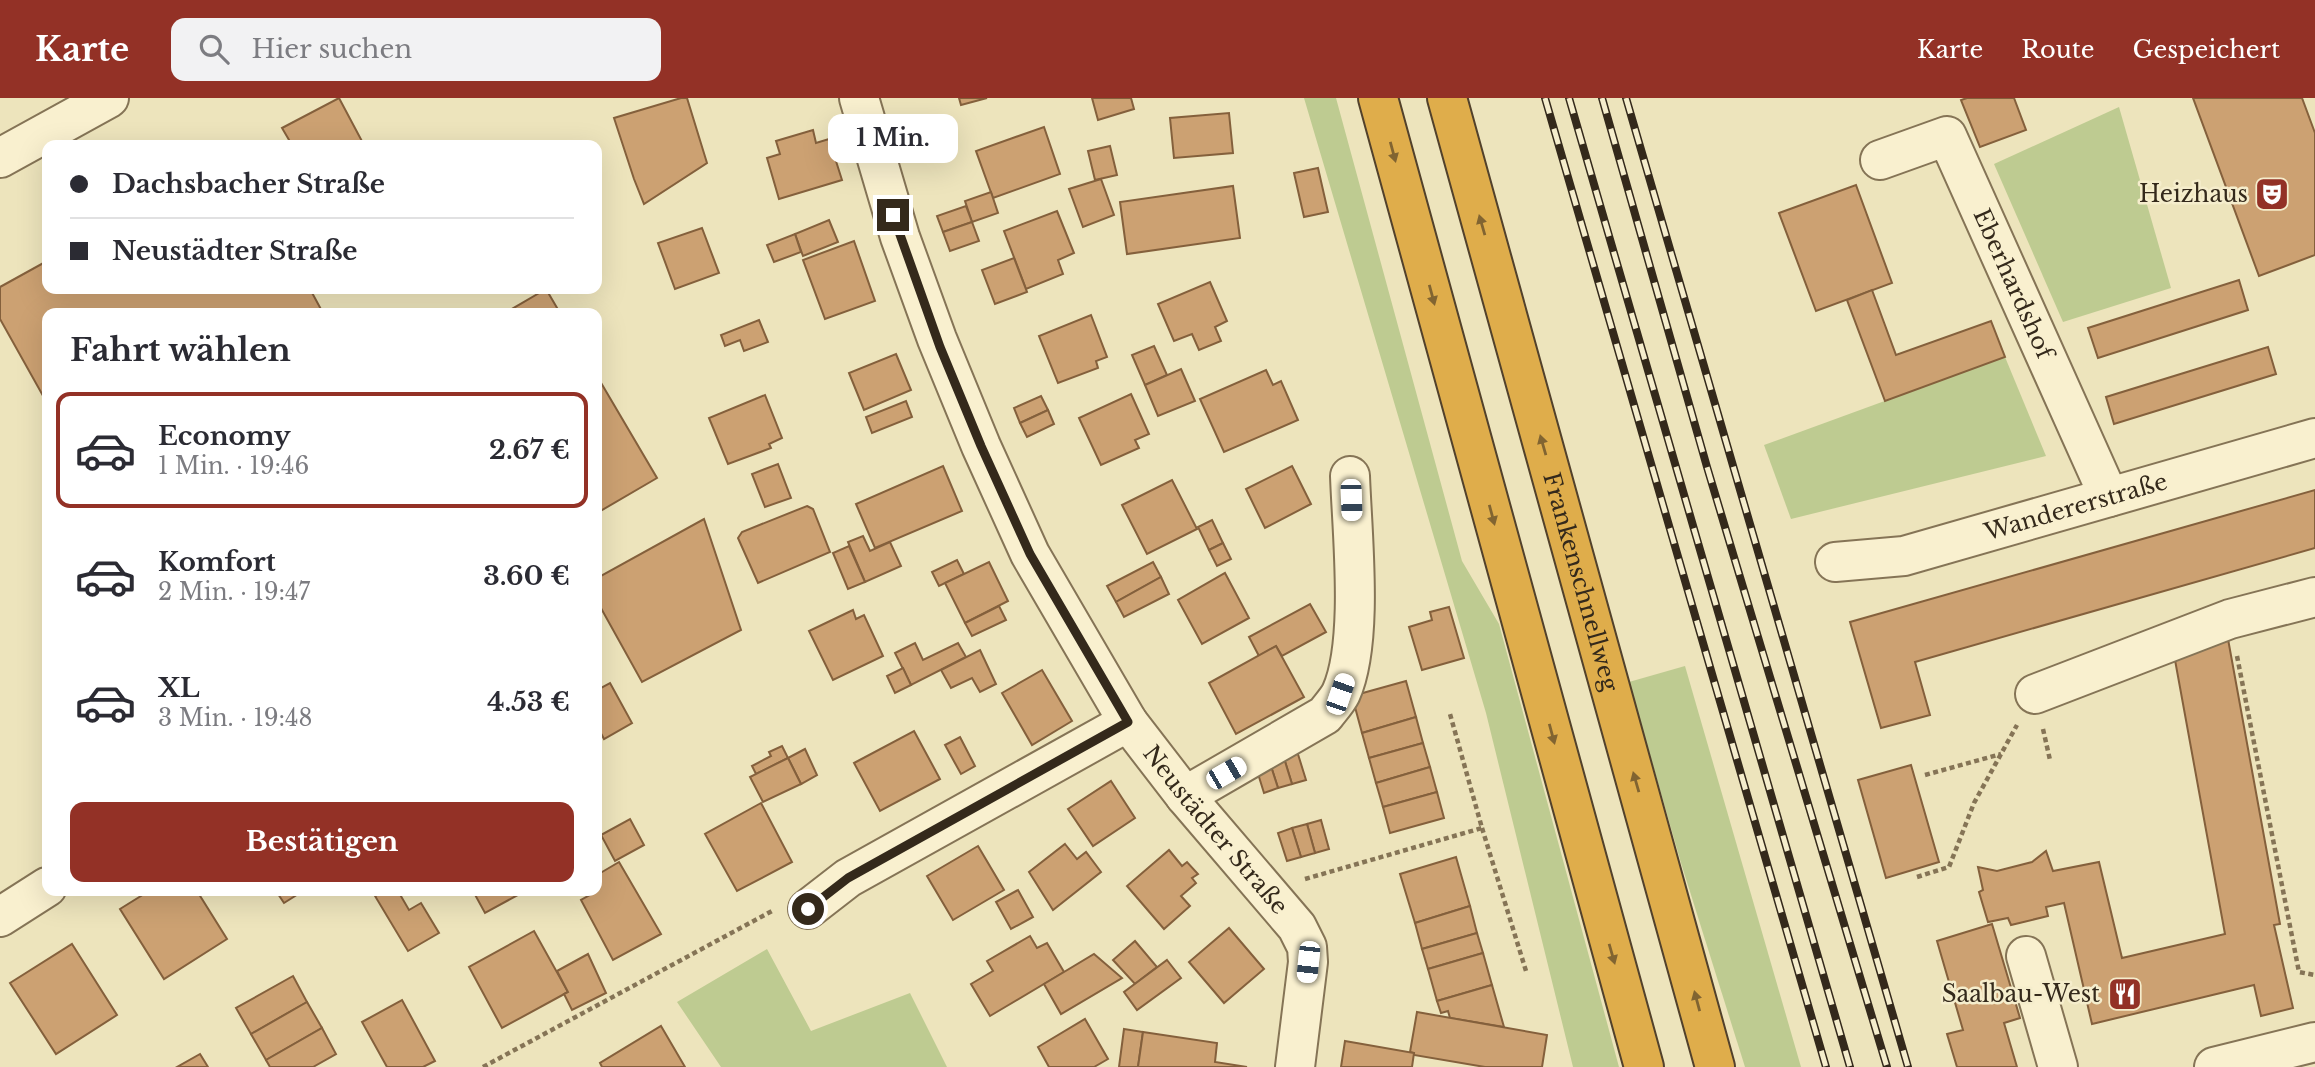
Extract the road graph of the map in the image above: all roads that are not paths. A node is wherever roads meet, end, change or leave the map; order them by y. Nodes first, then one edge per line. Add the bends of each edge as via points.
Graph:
1 (109, 98) edge
2 (859, 98) edge
3 (1378, 98) edge
4 (1447, 98) edge
5 (0, 158) edge
6 (1880, 160) dead end
7 (2315, 438) edge
8 (1350, 476) dead end
9 (2109, 497) junction
10 (1835, 562) dead end
11 (2315, 597) edge
12 (2035, 694) road end
13 (1128, 722) junction
14 (1185, 796) junction
15 (42, 890) edge
16 (808, 909) road end
17 (0, 917) edge
18 (2026, 956) dead end
19 (2315, 1042) edge
20 (1295, 1067) edge
21 (1644, 1067) edge
22 (1715, 1067) edge
23 (2058, 1067) edge
24 (2214, 1067) edge

1 - 5 street
2 - 13 street, Neustädter Straße via 900,237 981,446 1030,554
3 -> 21 highway
22 -> 4 highway, Frankenschnellweg
6 - 9 street, Eberhardshof via 1947,136
7 - 9 street, Wandererstraße
8 - 14 street via 1353,635 1340,694 1325,715
9 - 10 street, Wandererstraße via 1904,556
11 - 12 street via 2230,620
13 - 14 street, Neustädter Straße
13 - 16 street via 848,878
14 - 20 street, Neustädter Straße via 1297,927 1307,947
15 - 17 street
18 - 23 street
19 - 24 street

